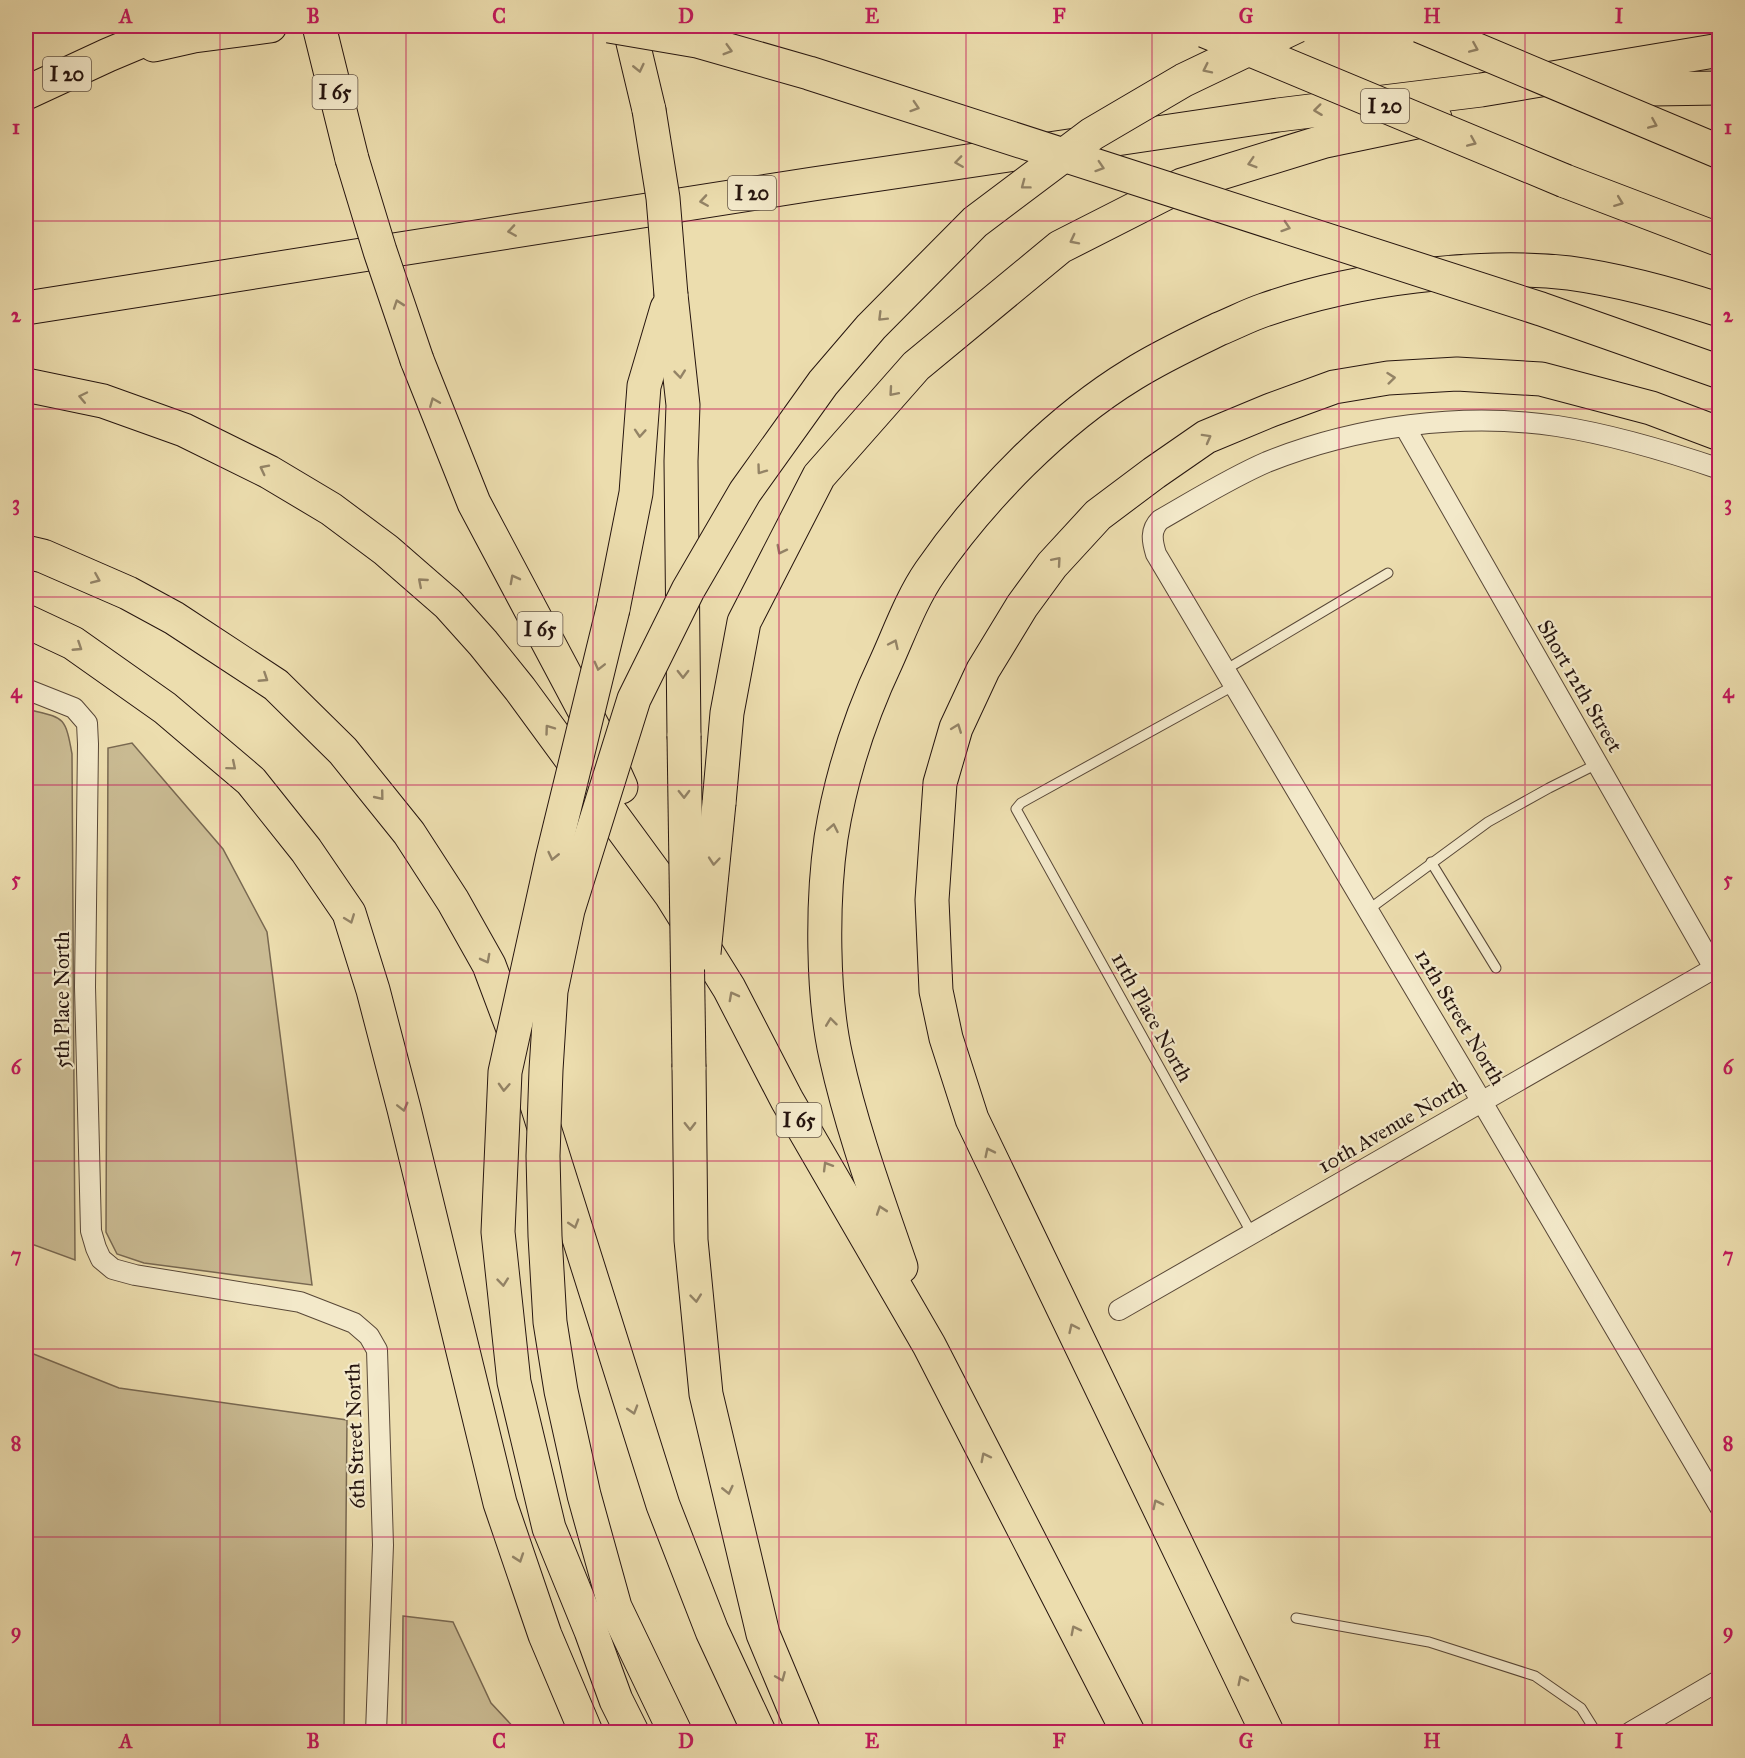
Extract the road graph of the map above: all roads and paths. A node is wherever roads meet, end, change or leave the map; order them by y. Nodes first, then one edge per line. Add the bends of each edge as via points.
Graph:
1 (177, 26) edge
2 (270, 26) edge
3 (319, 26) edge
4 (609, 26) edge
5 (629, 26) edge
6 (1297, 26) edge
7 (1420, 26) edge
8 (1194, 27) edge
9 (1719, 50) edge
10 (108, 55) junction
11 (1719, 88) edge
12 (1481, 90) junction
13 (1575, 90) junction
14 (26, 93) edge
15 (1719, 152) edge
16 (1719, 240) edge
17 (671, 295) junction
18 (26, 308) edge
19 (1719, 310) edge
20 (1719, 372) edge
21 (26, 385) edge
22 (1405, 427) junction
23 (1719, 434) edge
24 (1719, 469) edge
25 (26, 552) edge
26 (1388, 573) dead end
27 (26, 621) edge
28 (1230, 678) junction
29 (26, 689) edge
30 (1597, 764) junction
31 (1431, 862) junction
32 (670, 895) junction
33 (1368, 910) junction
34 (1717, 967) edge
35 (1496, 968) dead end
36 (689, 1067) junction
37 (1482, 1102) junction
38 (1252, 1234) junction
39 (113, 1269) joint
40 (1119, 1310) dead end
41 (928, 1345) junction
42 (1719, 1507) edge
43 (1296, 1618) dead end
44 (1719, 1680) edge
45 (376, 1732) edge
46 (586, 1732) edge
47 (632, 1732) edge
48 (675, 1732) edge
49 (759, 1732) edge
50 (804, 1732) edge
51 (1128, 1732) edge
52 (1267, 1732) edge
53 (1596, 1732) edge
54 (1631, 1732) edge

1 - 10 highway, I 20
2 - 10 highway via 194,36
32 -> 3 highway, I 65, bridge via 600,740 474,503 417,360 352,159
4 -> 20 highway, bridge via 698,41 809,74 1541,309
5 -> 17 highway, bridge via 649,110 663,198
6 -> 48 highway, bridge via 1184,80 1092,134 975,222 871,327 823,383 745,492 688,591 634,699 568,910 551,991 543,1156 545,1236 550,1322 584,1495 615,1608
7 -> 15 highway, bridge
8 -> 16 highway, I 20, bridge via 1565,181
9 - 12 highway
10 - 14 highway, I 20
11 - 13 highway, I 20
12 - 13 highway, I 20
12 -> 18 highway, I 20 via 1278,115 824,182
13 -> 36 highway, bridge via 1325,141 1182,185 1060,247 916,366 819,476 744,622 728,712 709,915
17 -> 36 highway, bridge via 683,405
17 -> 47 highway, bridge via 644,386 636,493 613,609 505,1072 498,1232 514,1382 549,1528 616,1701
41 -> 19 highway via 861,1152 835,1053 827,988 825,918 831,840 845,772 865,706 928,574 1024,460 1074,417 1132,374 1260,311 1316,294 1386,280 1510,270 1606,279
32 -> 21 highway via 483,643 448,604 386,550 331,509 269,472 184,430 103,401
22 - 24 street via 1480,422 1556,426 1603,435
22 - 28 street, 12th Street North via 1361,434 1268,462 1226,481 1156,523 1152,536 1156,554
22 - 30 street, Short 12th Street
52 -> 23 highway via 972,1119 946,1038 936,991 932,900 940,783 957,728 983,670 1022,606 1052,565 1098,515 1206,437 1271,410 1334,387 1388,378 1457,374 1541,379 1651,408
25 -> 49 highway via 128,593 174,618 276,686 343,751 409,832 453,901 489,965 513,1029 663,1505 712,1631
26 - 28 lane
27 -> 46 highway via 73,643 156,702 251,781 306,850 349,913 404,1109 500,1503 545,1635
28 - 33 street, 12th Street North
28 - 38 lane, 11th Place North via 1016,809
29 - 39 street, 5th Place North via 74,708 87,723 85,987 91,1231 101,1259
30 - 31 lane via 1488,822
30 - 34 street, Short 12th Street
31 - 33 lane
31 - 35 lane
41 -> 32 highway, I 65 via 787,1100 729,988
33 - 37 street, 12th Street North
34 - 37 street, 10th Avenue North
36 -> 50 highway via 690,1240 706,1394 763,1634
37 - 38 street, 10th Avenue North
37 - 42 street, 12th Street North
38 - 40 street, 10th Avenue North
39 - 45 street, 6th Street North via 300,1302 354,1323 377,1350 383,1545
51 -> 41 highway, I 65
43 - 53 lane via 1429,1642 1535,1676 1581,1708
44 - 54 street

